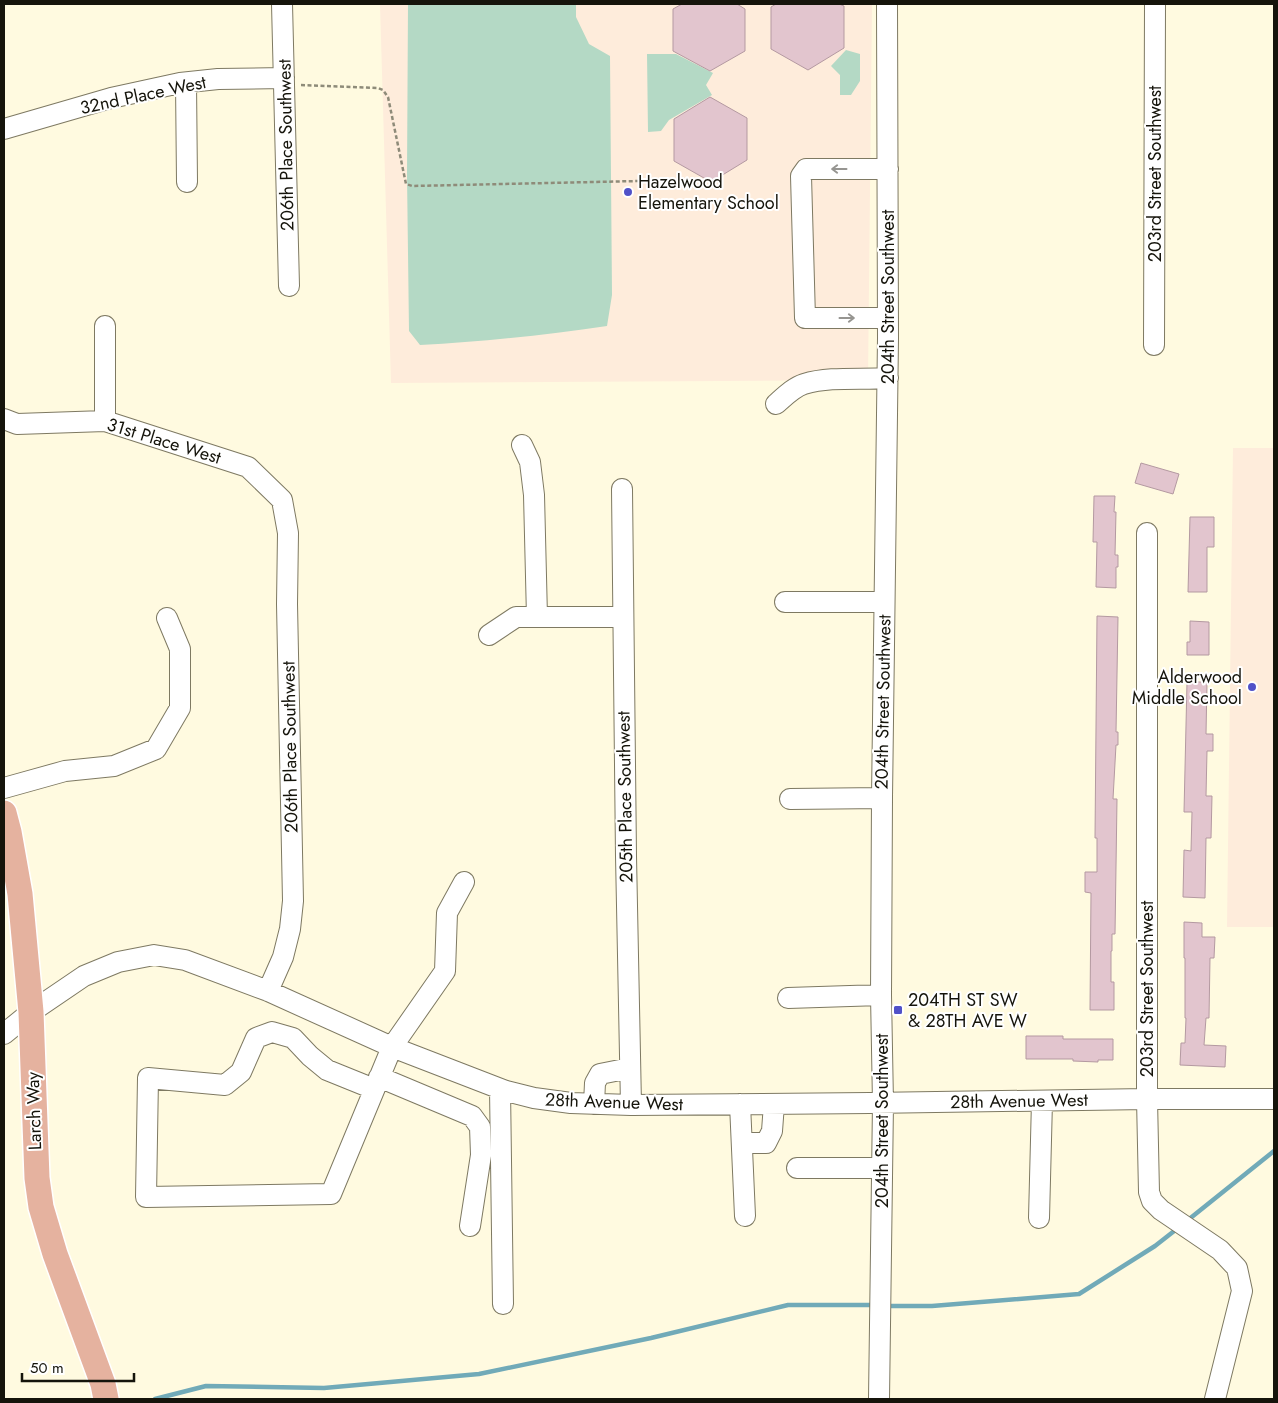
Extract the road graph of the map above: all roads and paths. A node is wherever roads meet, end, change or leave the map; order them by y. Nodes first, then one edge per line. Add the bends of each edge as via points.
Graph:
1 (282, 4) edge
2 (887, 4) edge
3 (1155, 4) edge
4 (284, 78) junction
5 (186, 82) junction
6 (4, 129) edge
7 (888, 169) junction
8 (639, 181) dead end
9 (187, 182) dead end
10 (289, 286) dead end
11 (888, 318) junction
12 (105, 326) dead end
13 (1154, 345) dead end
14 (888, 378) junction
15 (776, 404) dead end
16 (4, 419) edge
17 (105, 421) junction
18 (522, 445) dead end
19 (622, 489) dead end
20 (282, 500) joint
21 (1147, 533) dead end
22 (785, 602) dead end
23 (884, 602) junction
24 (537, 617) junction
25 (623, 617) junction
26 (167, 618) dead end
27 (488, 635) dead end
28 (4, 788) edge
29 (882, 798) junction
30 (790, 799) dead end
31 (4, 813) edge
32 (464, 882) dead end
33 (268, 991) junction
34 (882, 995) junction
35 (788, 998) dead end
36 (31, 1012) junction
37 (4, 1034) edge
38 (392, 1047) junction
39 (630, 1068) junction
40 (377, 1083) junction
41 (500, 1089) junction
42 (1147, 1099) junction
43 (1274, 1100) edge
44 (1042, 1101) junction
45 (883, 1103) junction
46 (594, 1104) junction
47 (740, 1104) junction
48 (774, 1104) junction
49 (631, 1105) junction
50 (742, 1143) junction
51 (797, 1168) dead end
52 (882, 1168) junction
53 (745, 1216) dead end
54 (1039, 1218) dead end
55 (470, 1226) dead end
56 (503, 1304) dead end
57 (106, 1399) edge
58 (879, 1399) edge
59 (1215, 1399) edge

1 - 4 street, 206th Place Southwest
2 - 7 street, 204th Street Southwest
3 - 13 street, 203rd Street Southwest
4 - 5 street, 32nd Place West
4 - 8 path via 294,85 383,90 388,97 406,184 412,186
4 - 10 street, 206th Place Southwest
5 - 6 street, 32nd Place West via 111,98
5 - 9 street
7 - 11 street, 204th Street Southwest
7 -> 11 street via 806,170 801,176 805,318
11 - 14 street, 204th Street Southwest
12 - 17 street
14 - 15 street via 803,384
14 - 23 street, 204th Street Southwest
16 - 17 street, 31st Place West via 17,424
17 - 20 street, 31st Place West via 248,467
18 - 24 street via 530,462 534,495
19 - 25 street, 205th Place Southwest
20 - 33 street, 206th Place Southwest via 288,533 293,901 283,957
21 - 42 street, 203rd Street Southwest
22 - 23 street
23 - 29 street, 204th Street Southwest
24 - 25 street
24 - 27 street via 516,617
25 - 39 street, 205th Place Southwest
26 - 28 street via 180,649 180,708 156,749 114,766 64,771
29 - 30 street
29 - 34 street, 204th Street Southwest
31 - 36 main road, Larch Way via 20,894
32 - 38 street via 447,913 445,971
33 - 36 street, 28th Avenue West via 185,960 154,955 118,962 84,976
33 - 38 street, 28th Avenue West
34 - 35 street
34 - 45 street, 204th Street Southwest
36 - 37 street, 28th Avenue West
36 - 57 main road, Larch Way via 37,1178 41,1207
38 - 40 street
38 - 41 street, 28th Avenue West
39 - 46 street via 600,1074
39 - 49 street, 205th Place Southwest
40 - 40 street via 330,1194 146,1197 148,1078 225,1085 241,1072 256,1038 272,1032 293,1038 327,1070
40 - 55 street via 472,1116 480,1127 480,1155
41 - 46 street, 28th Avenue West via 534,1098
41 - 56 street
42 - 43 street, 28th Avenue West
42 - 44 street, 28th Avenue West
42 - 59 street, 203rd Street Southwest via 1149,1192 1152,1201 1220,1250 1237,1268 1242,1291
44 - 45 street, 28th Avenue West
44 - 54 street
45 - 48 street, 28th Avenue West
45 - 52 street, 204th Street Southwest
46 - 49 street, 28th Avenue West
47 - 48 street, 28th Avenue West
47 - 49 street, 28th Avenue West
47 - 50 street
48 - 50 street via 772,1131 766,1143
50 - 53 street
51 - 52 street
52 - 58 street, 204th Street Southwest

